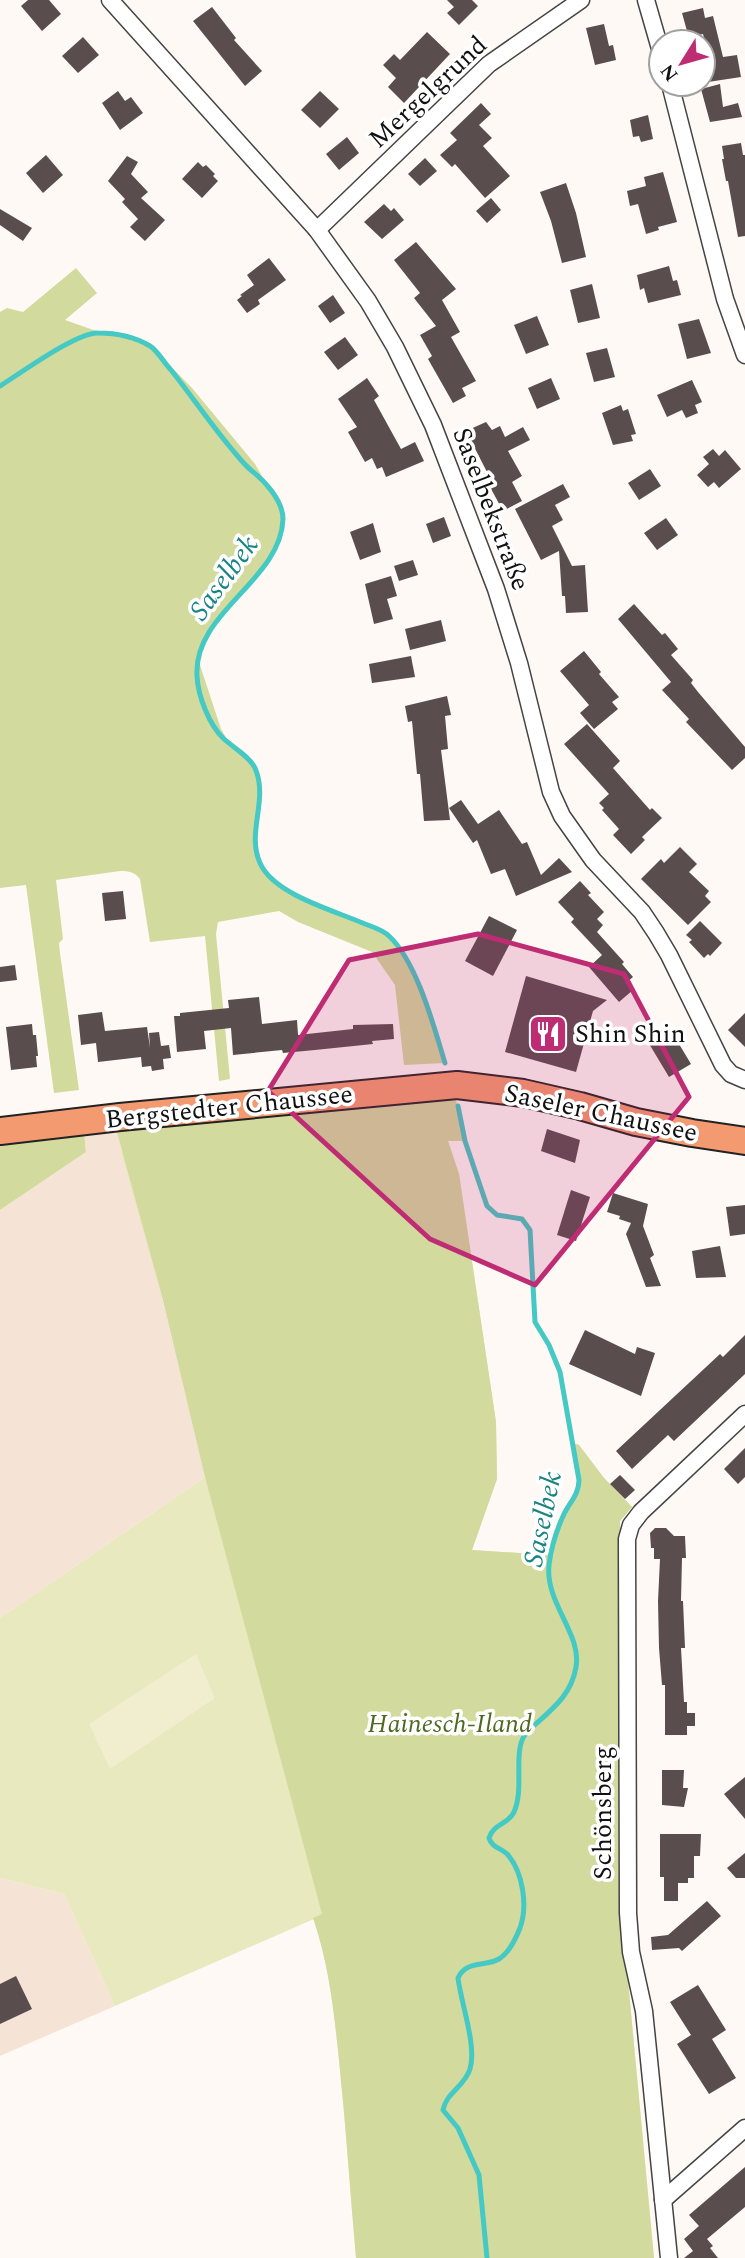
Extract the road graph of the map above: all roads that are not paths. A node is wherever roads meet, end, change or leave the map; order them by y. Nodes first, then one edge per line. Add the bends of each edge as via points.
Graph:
1 (110, 0) edge
2 (581, 0) edge
3 (646, 0) edge
4 (654, 28) edge
5 (674, 98) edge
6 (317, 230) junction
7 (745, 355) edge
8 (743, 1079) edge
9 (457, 1085) joint
10 (0, 1131) edge
11 (745, 1141) edge
12 (745, 1415) edge
13 (745, 2128) edge
14 (663, 2200) junction
15 (669, 2258) edge

1 - 6 street, Saselbekstraße
2 - 6 street, Mergelgrund via 489,64
3 - 4 street
5 - 7 street
6 - 8 street, Saselbekstraße via 368,301 433,425 496,589 551,792 562,816 593,860 649,922 723,1065
9 - 10 main road, Bergstedter Chaussee
9 - 11 main road, Saseler Chaussee via 523,1093 636,1122
12 - 14 street, Schönsberg via 640,1512 627,1539 628,1913 644,2011
13 - 14 street
14 - 15 street, Schönsberg

